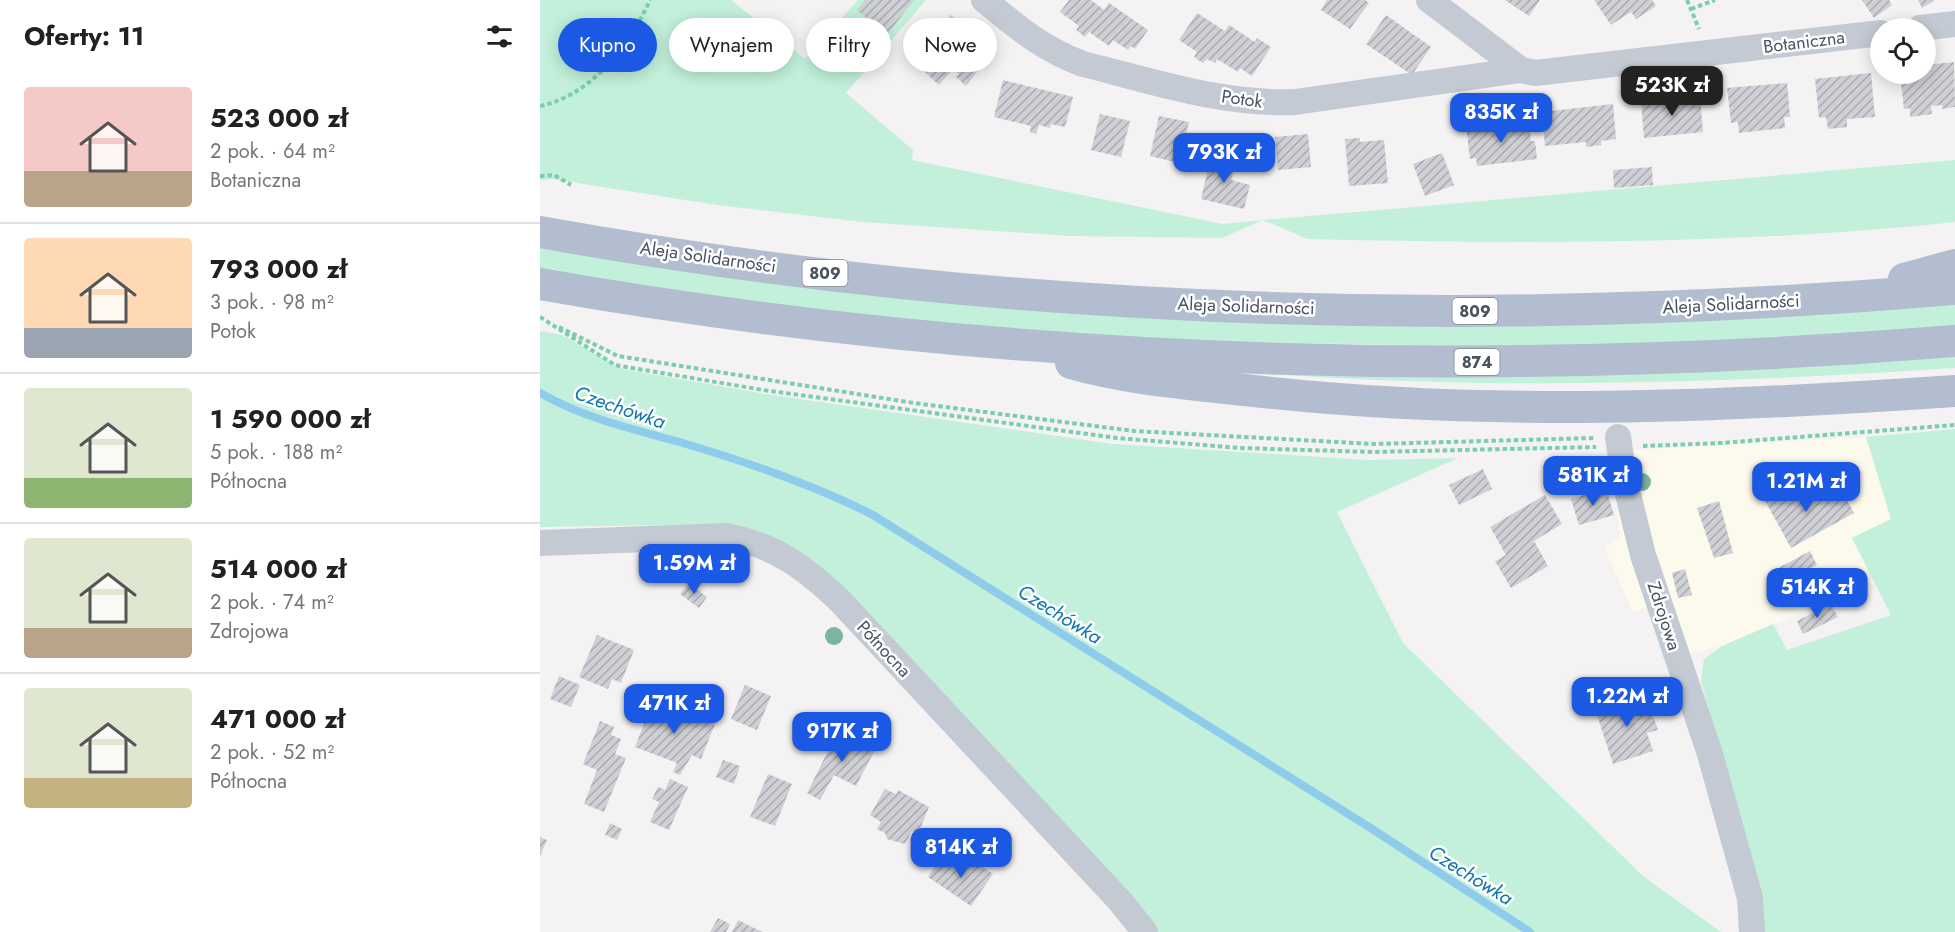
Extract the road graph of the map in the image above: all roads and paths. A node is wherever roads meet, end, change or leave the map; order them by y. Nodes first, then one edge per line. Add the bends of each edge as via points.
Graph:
1 (650, 0) edge
2 (984, 0) edge
3 (1429, 0) edge
4 (1687, 0) edge
5 (1715, 0) edge
6 (1691, 9) junction
7 (1955, 24) edge
8 (1936, 26) edge
9 (1870, 34) edge
10 (1703, 38) dead end
11 (1521, 70) junction
12 (540, 106) edge
13 (540, 176) edge
14 (571, 185) dead end
15 (540, 232) edge
16 (1955, 265) edge
17 (540, 284) edge
18 (1955, 288) edge
19 (1837, 298) junction
20 (540, 317) edge
21 (1955, 341) edge
22 (998, 343) junction
23 (1955, 391) edge
24 (1955, 425) edge
25 (1618, 442) junction
26 (540, 543) edge
27 (1145, 932) edge
28 (1752, 932) edge

1 - 12 path via 629,41 602,72 553,104
2 - 11 street, Potok via 1030,38 1063,56 1231,99 1295,102
3 - 11 street
4 - 6 path
5 - 6 path
6 - 10 path
7 - 8 street
9 - 11 street, Botaniczna via 1549,72
13 - 14 path via 554,175
15 - 19 main road, Aleja Solidarności / 809 via 698,257 965,288 1296,309 1503,311
16 - 19 main road
17 - 22 main road via 772,319
18 - 19 main road, Aleja Solidarności / 809
20 - 25 path via 615,366 1117,438 1240,448 1373,452
21 - 22 main road, 874 via 1709,357 1515,362 1288,360
22 - 23 main road via 1128,377 1298,396 1417,404 1642,406
24 - 25 path via 1733,442
25 - 28 street, Zdrojowa via 1643,555 1710,754 1750,898
26 - 27 street, Północna via 727,536 750,541 800,565 841,602

